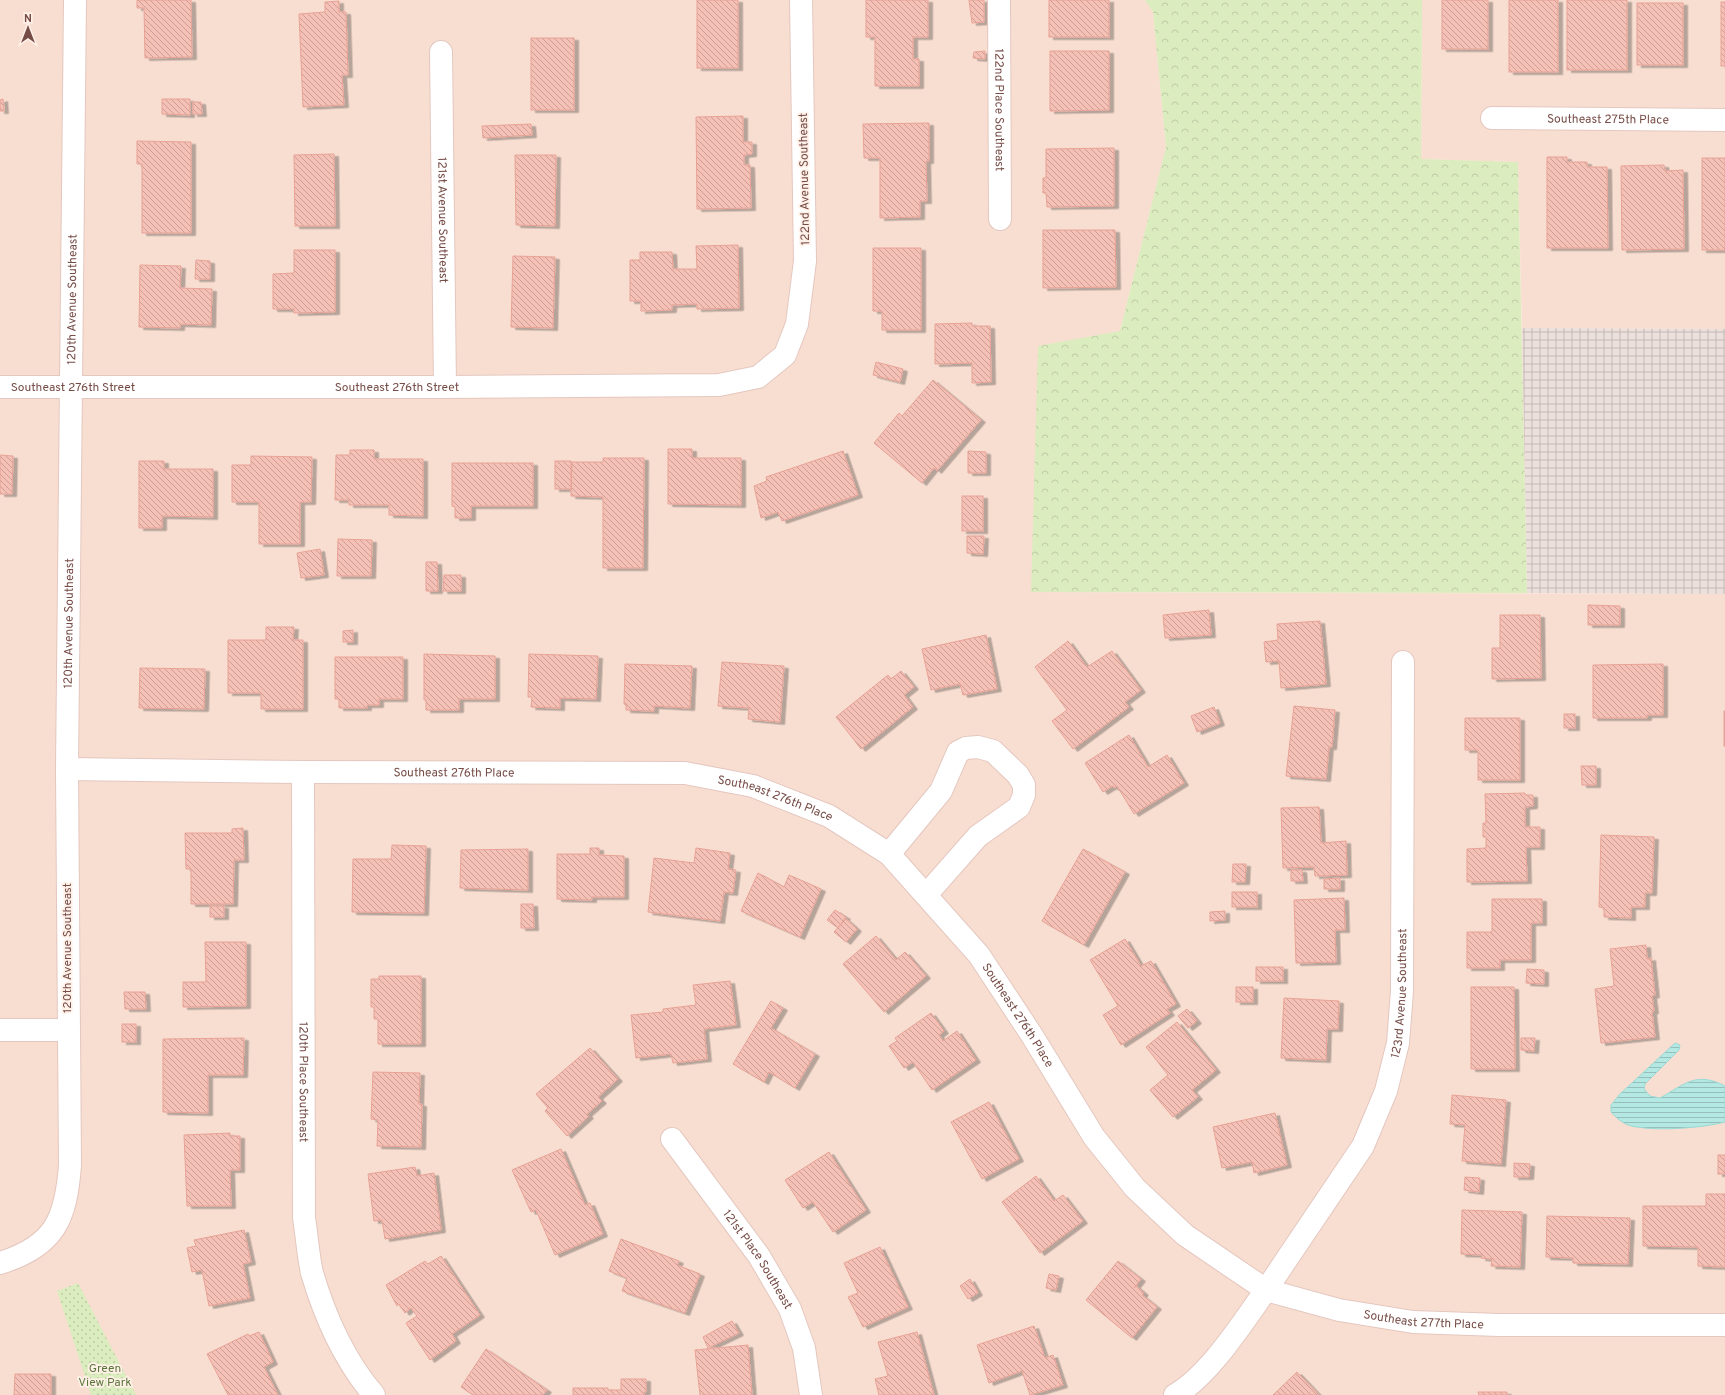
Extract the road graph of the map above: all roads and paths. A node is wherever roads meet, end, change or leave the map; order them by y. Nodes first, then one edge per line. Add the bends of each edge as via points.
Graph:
1 (75, 0) edge
2 (801, 0) edge
3 (999, 0) edge
4 (441, 52) dead end
5 (1492, 118) dead end
6 (1725, 120) edge
7 (1000, 219) dead end
8 (785, 356) joint
9 (0, 387) edge
10 (72, 387) junction
11 (446, 387) junction
12 (1403, 662) dead end
13 (68, 769) junction
14 (303, 772) junction
15 (889, 854) junction
16 (926, 894) junction
17 (0, 1030) edge
18 (68, 1030) junction
19 (672, 1138) dead end
20 (0, 1263) edge
21 (1266, 1290) junction
22 (1725, 1326) edge
23 (368, 1387) edge
24 (811, 1395) edge
25 (1175, 1395) edge

1 - 10 street, 120th Avenue Southeast
2 - 8 street, 122nd Avenue Southeast via 805,261 797,324
3 - 7 street, 122nd Place Southeast
4 - 11 street, 121st Avenue Southeast
5 - 6 street, Southeast 275th Place
8 - 11 street, Southeast 276th Street via 758,377 719,385
9 - 10 street, Southeast 276th Street
10 - 11 street, Southeast 276th Street
10 - 13 street, 120th Avenue Southeast
12 - 21 street, 123rd Avenue Southeast via 1402,991 1398,1043 1386,1091 1363,1146
13 - 14 street, Southeast 276th Place
13 - 18 street, 120th Avenue Southeast
14 - 15 street, Southeast 276th Place via 685,773 753,786 829,816
14 - 23 street, 120th Place Southeast via 304,1218 312,1271 331,1329
15 - 16 street, Southeast 276th Place
15 - 16 street via 941,792 958,752 978,747 993,751 1018,775 1024,785 1024,795 1019,807 978,836
16 - 21 street, Southeast 276th Place via 979,955 1094,1136 1135,1188 1185,1235
17 - 18 street
18 - 20 street, 120th Avenue Southeast via 68,1194 60,1219 44,1241 18,1257
19 - 24 street, 121st Place Southeast via 759,1256 790,1309 804,1348
21 - 22 street, Southeast 277th Place via 1339,1310 1413,1322 1499,1326
21 - 25 street via 1224,1347 1187,1388

